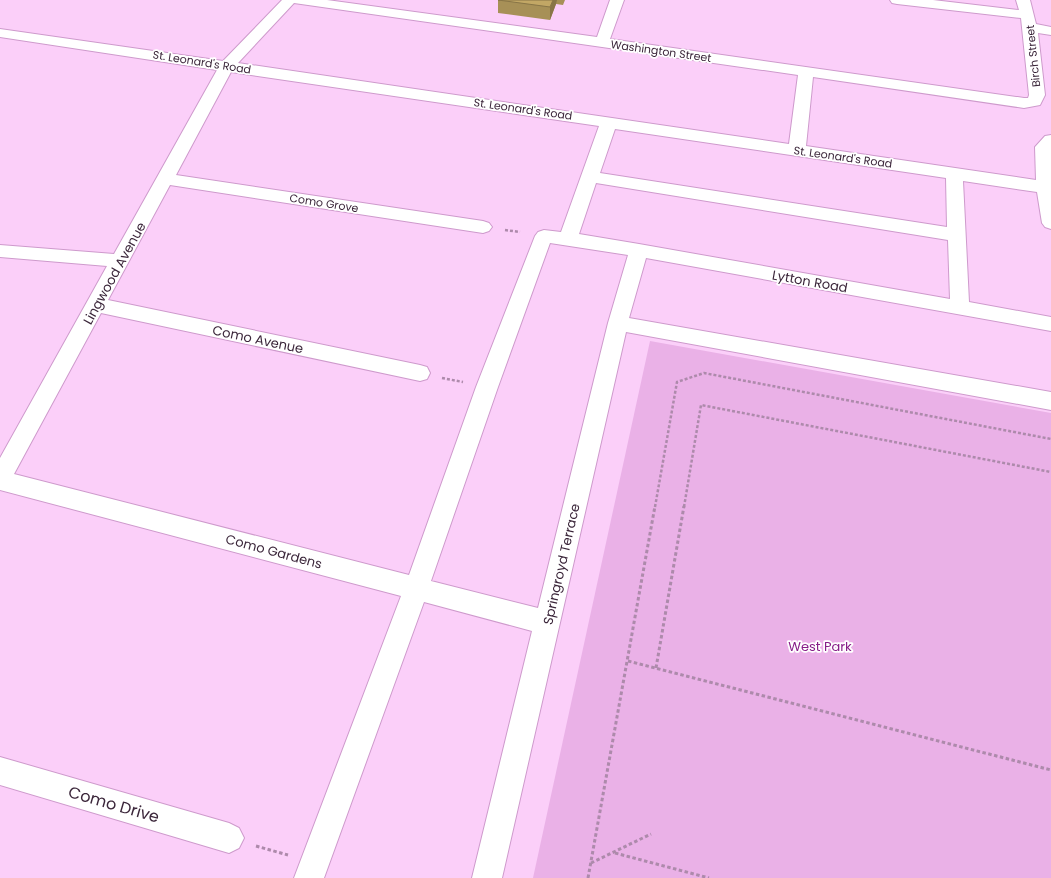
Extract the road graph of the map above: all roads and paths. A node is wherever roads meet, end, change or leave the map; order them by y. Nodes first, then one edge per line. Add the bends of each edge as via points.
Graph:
1 (290, 0) edge
2 (297, 0) edge
3 (617, 0) edge
4 (897, 0) edge
5 (1023, 0) edge
6 (938, 3) edge
7 (1029, 21) junction
8 (1051, 31) edge
9 (0, 33) edge
10 (602, 42) junction
11 (227, 66) junction
12 (806, 72) junction
13 (1035, 79) junction
14 (1051, 81) edge
15 (1024, 103) joint
16 (609, 122) junction
17 (1051, 140) edge
18 (797, 150) junction
19 (954, 173) junction
20 (590, 177) junction
21 (165, 179) junction
22 (1048, 187) edge
23 (1051, 223) edge
24 (483, 227) joint
25 (957, 235) junction
26 (544, 236) junction
27 (568, 239) junction
28 (639, 250) junction
29 (0, 251) edge
30 (121, 261) junction
31 (96, 305) junction
32 (960, 308) junction
33 (618, 323) junction
34 (1051, 324) edge
35 (420, 373) joint
36 (487, 387) junction
37 (1051, 401) edge
38 (1051, 439) edge
39 (1051, 472) edge
40 (0, 480) edge
41 (416, 589) junction
42 (548, 623) junction
43 (628, 661) junction
44 (656, 668) junction
45 (1051, 770) edge
46 (0, 771) edge
47 (651, 834) dead end
48 (229, 838) joint
49 (615, 853) junction
50 (590, 863) junction
51 (311, 870) edge
52 (487, 878) edge
53 (588, 878) edge
54 (709, 878) edge

1 - 11 street, Lingwood Avenue
2 - 10 street, Washington Street
3 - 10 street
4 - 6 street
5 - 7 street, Birch Street
6 - 7 street
7 - 8 street
7 - 13 street, Birch Street
9 - 11 street, St. Leonard's Road
10 - 12 street, Washington Street
11 - 16 street, St. Leonard's Road
11 - 21 street, Lingwood Avenue
12 - 15 street, Washington Street
12 - 18 street
13 - 14 street
13 - 15 street, Birch Street via 1037,95 1034,102
16 - 18 street, St. Leonard's Road
16 - 20 street
17 - 22 street via 1043,147
18 - 19 street, St. Leonard's Road
19 - 22 street, St. Leonard's Road
19 - 25 street
20 - 25 street
20 - 27 street
21 - 24 street, Como Grove
21 - 30 street, Lingwood Avenue
22 - 23 street
24 - 26 path
25 - 32 street
26 - 27 street, Lytton Road
26 - 36 street
27 - 28 street, Lytton Road
28 - 32 street, Lytton Road
28 - 33 street, Springroyd Terrace
29 - 30 street
30 - 31 street, Lingwood Avenue
31 - 35 street, Como Avenue
31 - 40 street, Lingwood Avenue
32 - 34 street, Lytton Road
33 - 37 street
33 - 42 street, Springroyd Terrace
35 - 36 path
36 - 41 street
38 - 43 path via 704,373 677,382
39 - 44 path via 701,405
40 - 41 street, Como Gardens
41 - 42 street, Como Gardens
41 - 51 street
42 - 52 street, Springroyd Terrace
43 - 44 path
43 - 50 path
44 - 45 path
46 - 48 street, Como Drive
47 - 49 path
48 - 51 path
49 - 50 path
49 - 54 path
50 - 53 path

